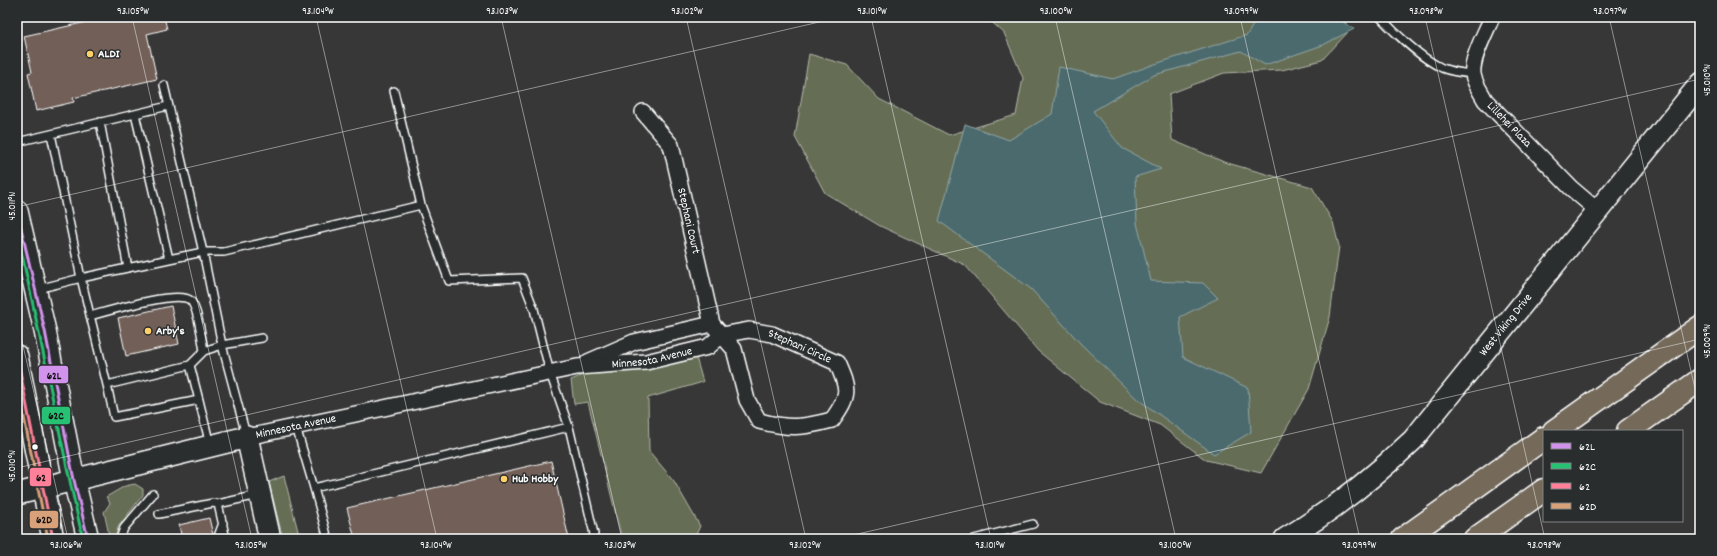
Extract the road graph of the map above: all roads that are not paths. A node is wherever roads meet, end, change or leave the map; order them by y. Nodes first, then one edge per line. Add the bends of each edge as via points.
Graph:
1 (1380, 17) edge
2 (1492, 17) edge
3 (1473, 74) junction
4 (1700, 84) edge
5 (164, 85) dead end
6 (394, 91) dead end
7 (168, 106) junction
8 (643, 112) dead end
9 (135, 114) junction
10 (100, 122) junction
11 (51, 134) junction
12 (17, 142) edge
13 (421, 205) junction
14 (17, 211) edge
15 (1598, 211) junction
16 (203, 252) junction
17 (169, 259) junction
18 (128, 268) junction
19 (81, 278) junction
20 (35, 289) junction
21 (90, 316) junction
22 (1700, 326) edge
23 (717, 330) junction
24 (262, 338) dead end
25 (222, 345) junction
26 (204, 351) junction
27 (17, 356) edge
28 (190, 365) junction
29 (577, 367) junction
30 (550, 373) junction
31 (1700, 380) edge
32 (107, 386) junction
33 (199, 400) junction
34 (296, 427) junction
35 (570, 427) junction
36 (1555, 430) edge
37 (1629, 430) edge
38 (247, 437) junction
39 (1543, 439) edge
40 (210, 445) junction
41 (74, 480) junction
42 (43, 487) junction
43 (314, 488) junction
44 (1543, 491) edge
45 (17, 494) edge
46 (153, 494) dead end
47 (260, 494) junction
48 (218, 504) junction
49 (159, 514) dead end
50 (223, 523) junction
51 (1033, 524) dead end
52 (53, 539) edge
53 (88, 539) edge
54 (120, 539) edge
55 (217, 539) edge
56 (226, 539) edge
57 (270, 539) edge
58 (328, 539) edge
59 (592, 539) edge
60 (974, 539) edge
61 (1285, 539) edge
62 (1403, 539) edge
63 (1475, 539) edge

1 - 3 lane via 1402,39 1442,68 1457,73
2 - 3 street via 1475,58
3 - 15 street, Lillehei Plaza via 1485,100 1571,188
4 - 15 street, West Viking Drive
5 - 7 lane
6 - 13 lane
7 - 9 lane
7 - 16 lane
8 - 23 street, Stephani Court via 670,145
9 - 10 lane
9 - 17 lane
10 - 11 lane
10 - 18 lane
11 - 12 lane
11 - 19 lane
13 - 16 lane via 224,252
13 - 30 lane via 449,281 522,278 534,309
14 - 20 street
15 - 61 street, West Viking Drive via 1413,440 1352,495
16 - 17 lane
16 - 25 lane
17 - 18 lane
18 - 19 lane
19 - 20 lane
19 - 21 lane
20 - 41 street
21 - 26 lane via 164,298 191,300
21 - 32 lane
22 - 36 highway
23 - 23 street, Stephani Circle via 734,349 747,400 759,421 802,428 832,420 843,405 847,385 837,363 772,334 749,330
23 - 29 street, Minnesota Avenue via 634,342
23 - 29 street, Minnesota Avenue via 708,347 646,362
24 - 25 lane
25 - 26 lane
25 - 38 lane
26 - 28 lane
27 - 42 street
28 - 32 lane
28 - 33 lane
29 - 30 street, Minnesota Avenue
30 - 34 street, Minnesota Avenue
30 - 35 lane
31 - 37 highway
32 - 33 lane via 114,417
33 - 40 lane
34 - 38 street, Minnesota Avenue
34 - 43 lane
35 - 43 lane
35 - 59 lane via 594,534
38 - 40 street, Minnesota Avenue
38 - 47 street
39 - 62 highway
40 - 41 street, Minnesota Avenue
41 - 42 street, Minnesota Avenue
41 - 53 street
42 - 45 street, Minnesota Avenue
42 - 52 street
43 - 58 lane
44 - 63 highway
46 - 54 lane via 124,528
47 - 48 lane
47 - 57 street
48 - 49 lane
48 - 50 lane
50 - 55 lane
50 - 56 lane
51 - 60 lane

